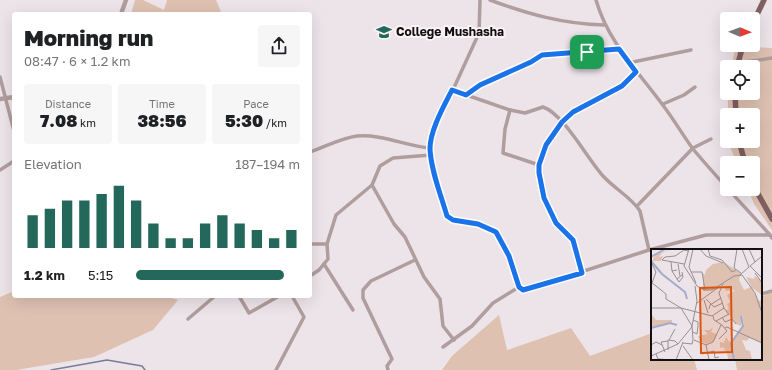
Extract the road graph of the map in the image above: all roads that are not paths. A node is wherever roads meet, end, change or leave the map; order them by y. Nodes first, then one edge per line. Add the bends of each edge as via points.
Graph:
1 (126, 0) edge
2 (480, 0) edge
3 (490, 0) edge
4 (596, 0) edge
5 (764, 0) edge
6 (122, 12) edge
7 (758, 12) edge
8 (604, 25) junction
9 (619, 49) junction
10 (691, 50) dead end
11 (772, 58) edge
12 (760, 60) edge
13 (628, 62) junction
14 (636, 72) junction
15 (0, 77) edge
16 (695, 87) dead end
17 (452, 90) junction
18 (466, 95) junction
19 (12, 98) edge
20 (0, 99) edge
21 (7, 99) junction
22 (663, 104) junction
23 (510, 110) junction
24 (12, 122) edge
25 (562, 122) junction
26 (711, 139) dead end
27 (430, 148) junction
28 (693, 148) junction
29 (312, 151) edge
30 (431, 155) junction
31 (12, 162) edge
32 (539, 165) junction
33 (0, 170) edge
34 (372, 185) junction
35 (759, 196) edge
36 (637, 206) junction
37 (772, 219) edge
38 (771, 236) edge
39 (312, 244) edge
40 (327, 244) junction
41 (653, 249) edge
42 (649, 250) joint
43 (415, 260) junction
44 (324, 264) junction
45 (582, 273) junction
46 (312, 274) edge
47 (519, 287) junction
48 (772, 291) edge
49 (762, 294) edge
50 (213, 298) edge
51 (240, 298) edge
52 (276, 298) edge
53 (293, 298) edge
54 (353, 310) dead end
55 (188, 319) dead end
56 (454, 340) junction
57 (442, 347) dead end
58 (276, 370) edge
59 (388, 370) edge

1 - 6 street
2 - 17 street via 479,33
3 - 8 street via 560,22
4 - 8 street
5 - 7 main road
8 - 9 street
9 - 13 street
9 - 18 street via 542,55 480,85
10 - 13 street
11 - 12 street
13 - 14 street
14 - 22 street
14 - 25 street via 622,86 573,112
15 - 21 street
16 - 22 street
17 - 18 street
17 - 27 street via 435,129
18 - 23 street
19 - 21 street
20 - 21 street
21 - 24 street
22 - 28 street
23 - 25 street via 525,113 543,107
23 - 32 street via 503,153
25 - 32 street via 546,145
25 - 36 street via 594,166
26 - 28 street
27 - 29 street via 358,136
27 - 30 street
28 - 36 street
28 - 38 street via 726,189
30 - 34 street via 389,159 380,166
30 - 47 street via 448,218 478,224 496,232 509,256
31 - 33 street
32 - 45 street via 544,198 556,223 573,240
34 - 40 street via 338,213
34 - 43 street via 394,224 405,237
35 - 37 main road
36 - 42 street
38 - 41 street via 706,235
39 - 40 street
40 - 44 street via 328,259
42 - 45 street
43 - 56 street via 440,299 443,326
43 - 59 street via 371,282 363,290 363,298 392,359 387,366
44 - 46 street
44 - 54 street
45 - 47 street via 525,290
47 - 56 street via 493,303 472,326
48 - 49 street
50 - 55 street
51 - 52 street via 249,313
53 - 58 street via 304,317
56 - 57 street

